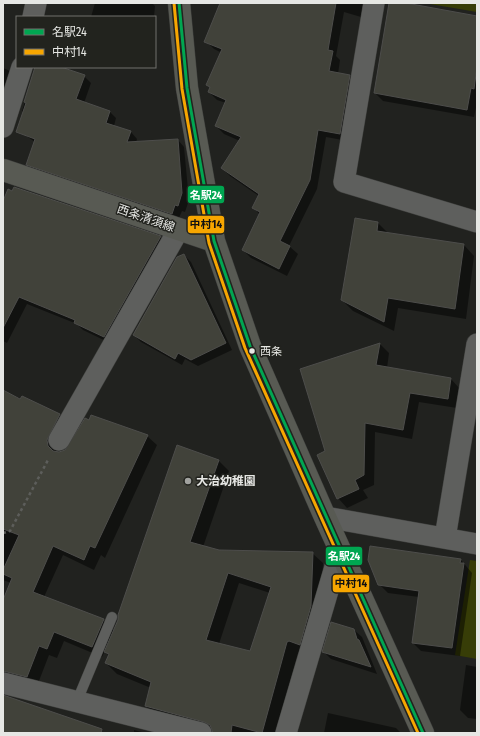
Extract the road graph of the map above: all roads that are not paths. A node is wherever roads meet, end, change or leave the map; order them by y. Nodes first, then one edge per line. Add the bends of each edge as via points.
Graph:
1 (36, 3) edge
2 (179, 3) edge
3 (374, 3) edge
4 (33, 16) edge
5 (22, 68) edge
6 (3, 127) edge
7 (3, 170) edge
8 (477, 222) edge
9 (179, 229) junction
10 (214, 241) junction
11 (477, 344) edge
12 (59, 440) road end
13 (325, 517) junction
14 (445, 538) junction
15 (477, 544) edge
16 (340, 550) junction
17 (112, 617) dead end
18 (3, 683) edge
19 (77, 701) junction
20 (201, 733) edge
21 (286, 733) edge
22 (423, 733) edge

1 - 4 street
2 - 10 main road via 187,88
3 - 8 street via 344,182
5 - 6 street
7 - 9 main road, 西条清須線
9 - 10 main road, 西条清須線
9 - 12 street
10 - 13 main road via 250,346
11 - 14 street
13 - 14 street
13 - 16 main road
14 - 15 street
16 - 21 street
16 - 22 main road
17 - 19 lane
18 - 19 street
19 - 20 street

